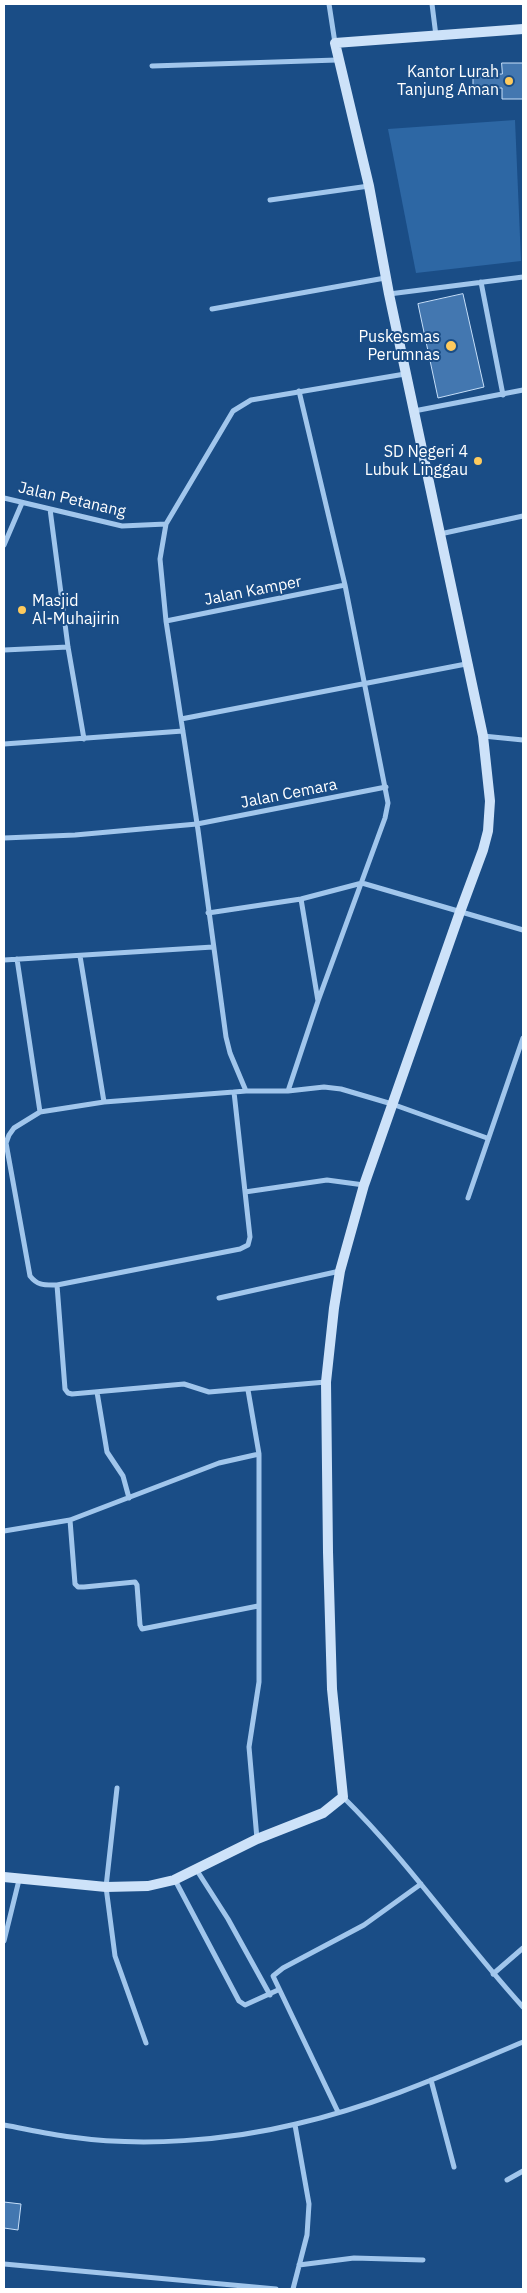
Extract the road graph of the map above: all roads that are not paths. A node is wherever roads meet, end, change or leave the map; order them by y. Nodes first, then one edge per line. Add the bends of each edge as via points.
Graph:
1 (329, 4) edge
2 (432, 4) edge
3 (523, 29) edge
4 (436, 36) junction
5 (335, 43) junction
6 (337, 60) junction
7 (152, 66) dead end
8 (369, 186) junction
9 (270, 200) dead end
10 (523, 277) edge
11 (385, 278) junction
12 (480, 282) junction
13 (389, 294) junction
14 (212, 309) dead end
15 (405, 374) junction
16 (523, 390) edge
17 (299, 391) junction
18 (502, 395) junction
19 (413, 411) junction
20 (4, 498) edge
21 (22, 502) junction
22 (50, 509) junction
23 (523, 516) edge
24 (166, 524) junction
25 (440, 534) junction
26 (4, 545) edge
27 (345, 585) junction
28 (166, 621) junction
29 (68, 647) junction
30 (4, 650) edge
31 (466, 664) junction
32 (366, 684) junction
33 (181, 719) junction
34 (183, 731) junction
35 (483, 736) junction
36 (84, 739) junction
37 (523, 740) edge
38 (4, 744) edge
39 (386, 787) junction
40 (197, 824) junction
41 (4, 838) edge
42 (362, 883) junction
43 (301, 899) junction
44 (460, 912) junction
45 (208, 913) junction
46 (523, 930) edge
47 (213, 947) junction
48 (80, 956) junction
49 (17, 959) junction
50 (4, 960) edge
51 (318, 1001) junction
52 (523, 1038) edge
53 (246, 1091) junction
54 (288, 1091) junction
55 (234, 1092) junction
56 (104, 1102) junction
57 (392, 1104) junction
58 (40, 1112) junction
59 (487, 1138) junction
60 (364, 1185) junction
61 (245, 1192) junction
62 (468, 1198) dead end
63 (340, 1271) junction
64 (56, 1285) junction
65 (219, 1298) dead end
66 (326, 1382) junction
67 (248, 1390) junction
68 (97, 1392) junction
69 (259, 1454) junction
70 (129, 1498) junction
71 (70, 1520) junction
72 (4, 1530) edge
73 (258, 1606) junction
74 (117, 1788) dead end
75 (343, 1797) junction
76 (257, 1839) junction
77 (196, 1869) junction
78 (4, 1877) edge
79 (19, 1880) junction
80 (174, 1880) junction
81 (421, 1884) junction
82 (106, 1887) junction
83 (4, 1941) edge
84 (523, 1948) edge
85 (493, 1974) junction
86 (278, 1990) junction
87 (270, 1995) junction
88 (523, 2007) edge
89 (523, 2042) edge
90 (146, 2043) dead end
91 (431, 2080) junction
92 (338, 2112) junction
93 (295, 2124) junction
94 (4, 2125) edge
95 (454, 2167) dead end
96 (523, 2171) edge
97 (507, 2180) dead end
98 (423, 2260) dead end
99 (4, 2264) edge
100 (299, 2265) junction
101 (276, 2289) edge
102 (293, 2289) edge

1 - 5 street
2 - 4 street
3 - 4 street
4 - 5 street
5 - 6 street
6 - 7 street
6 - 8 street
8 - 9 street
8 - 11 street
10 - 12 street
11 - 13 street
11 - 14 street
12 - 13 street
12 - 18 street
13 - 15 street
15 - 17 street
15 - 19 street
16 - 18 street
17 - 24 street via 251,400 233,411
17 - 27 street
18 - 19 street
19 - 25 street
20 - 21 street, Jalan Petanang
21 - 22 street, Jalan Petanang
21 - 26 street
22 - 24 street, Jalan Petanang via 122,526
22 - 29 street
23 - 25 street
24 - 28 street via 160,559
25 - 31 street
27 - 28 street, Jalan Kamper
27 - 32 street
28 - 33 street
29 - 30 street
29 - 36 street
31 - 32 street
31 - 35 street
32 - 33 street
32 - 39 street
33 - 34 street
34 - 36 street
34 - 40 street
35 - 37 street
35 - 44 street via 489,778 488,830
36 - 38 street
39 - 40 street, Jalan Cemara
39 - 42 street via 388,809
40 - 41 street, Jalan Cemara
40 - 45 street
42 - 43 street
42 - 44 street
42 - 51 street
43 - 45 street
43 - 51 street
44 - 46 street
44 - 57 street
45 - 47 street
47 - 48 street
47 - 53 street via 228,1045
48 - 49 street
48 - 56 street
49 - 50 street
49 - 58 street
51 - 54 street
52 - 59 street
53 - 54 street
53 - 55 street
54 - 57 street via 332,1088
55 - 56 street
55 - 61 street
56 - 58 street
57 - 59 street
57 - 60 street
58 - 64 street via 14,1128 6,1143 30,1276 42,1286
59 - 62 street
60 - 61 street via 326,1180
60 - 63 street
61 - 64 street via 250,1237 245,1247
63 - 65 street
63 - 66 street
64 - 68 street via 65,1389 72,1394
66 - 67 street
66 - 75 street via 332,1689
67 - 68 street via 209,1392 184,1384
67 - 69 street
68 - 70 street via 107,1452 123,1476
69 - 70 street via 219,1463
69 - 73 street
70 - 71 street
71 - 72 street
71 - 73 street via 75,1584 84,1587 135,1582 142,1628
73 - 76 street via 259,1682 248,1747
74 - 82 street
75 - 76 street via 323,1813
75 - 81 street
76 - 77 street
77 - 80 street
77 - 87 street
78 - 79 street
79 - 82 street
79 - 83 street
80 - 82 street via 148,1886
80 - 87 street via 239,2001 245,2005
81 - 85 street
81 - 86 street via 364,1925 276,1972 273,1976
82 - 90 street via 115,1956
84 - 85 street
85 - 88 street
86 - 87 street
86 - 92 street
89 - 91 street
91 - 92 street
91 - 95 street
92 - 93 street
93 - 94 street via 217,2137 140,2141 72,2137
93 - 100 street via 309,2204 307,2235
96 - 97 street
98 - 100 street via 354,2258
99 - 101 street
100 - 102 street

